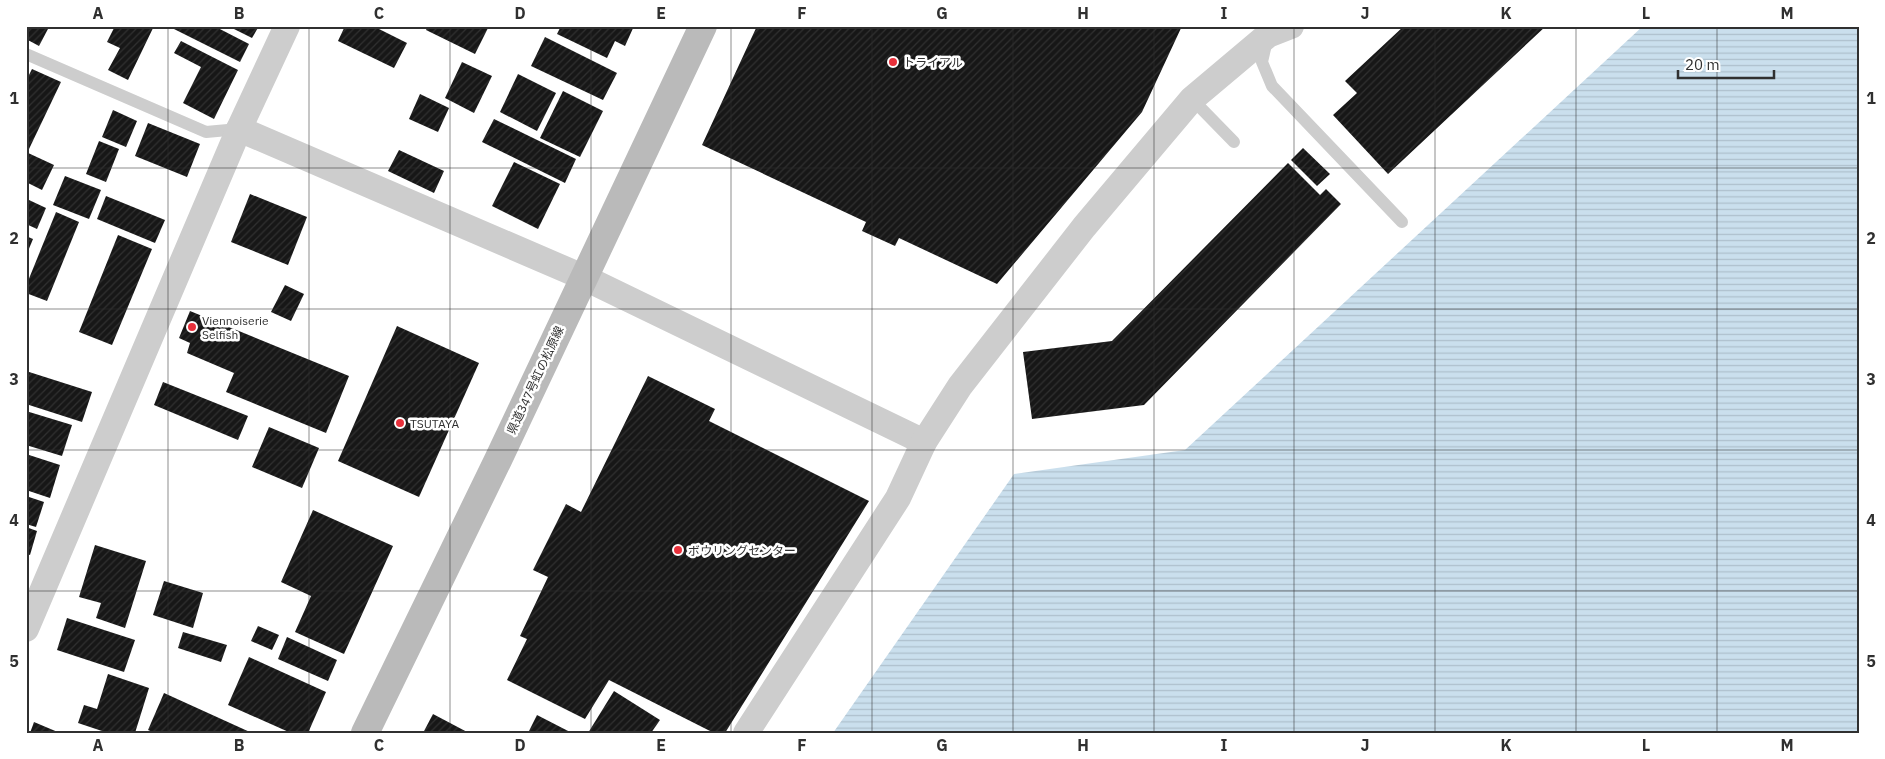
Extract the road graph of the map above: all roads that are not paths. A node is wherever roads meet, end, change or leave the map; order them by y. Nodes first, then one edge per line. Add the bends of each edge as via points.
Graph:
1 (287, 26) edge
2 (703, 26) edge
3 (1274, 29) edge
4 (26, 54) edge
5 (1192, 99) junction
6 (239, 129) junction
7 (1234, 142) dead end
8 (1402, 222) dead end
9 (583, 278) junction
10 (924, 442) junction
11 (26, 629) edge
12 (365, 733) edge
13 (746, 733) edge

1 - 6 street
2 - 9 main road, 県道347号虹の松原線
3 - 5 street
3 - 8 lane via 1262,62 1272,86
4 - 6 lane via 206,132
5 - 7 lane
5 - 10 street via 1084,227 960,386
6 - 9 street
6 - 11 street
9 - 10 street
9 - 12 main road, 県道347号虹の松原線
10 - 13 street via 898,498

